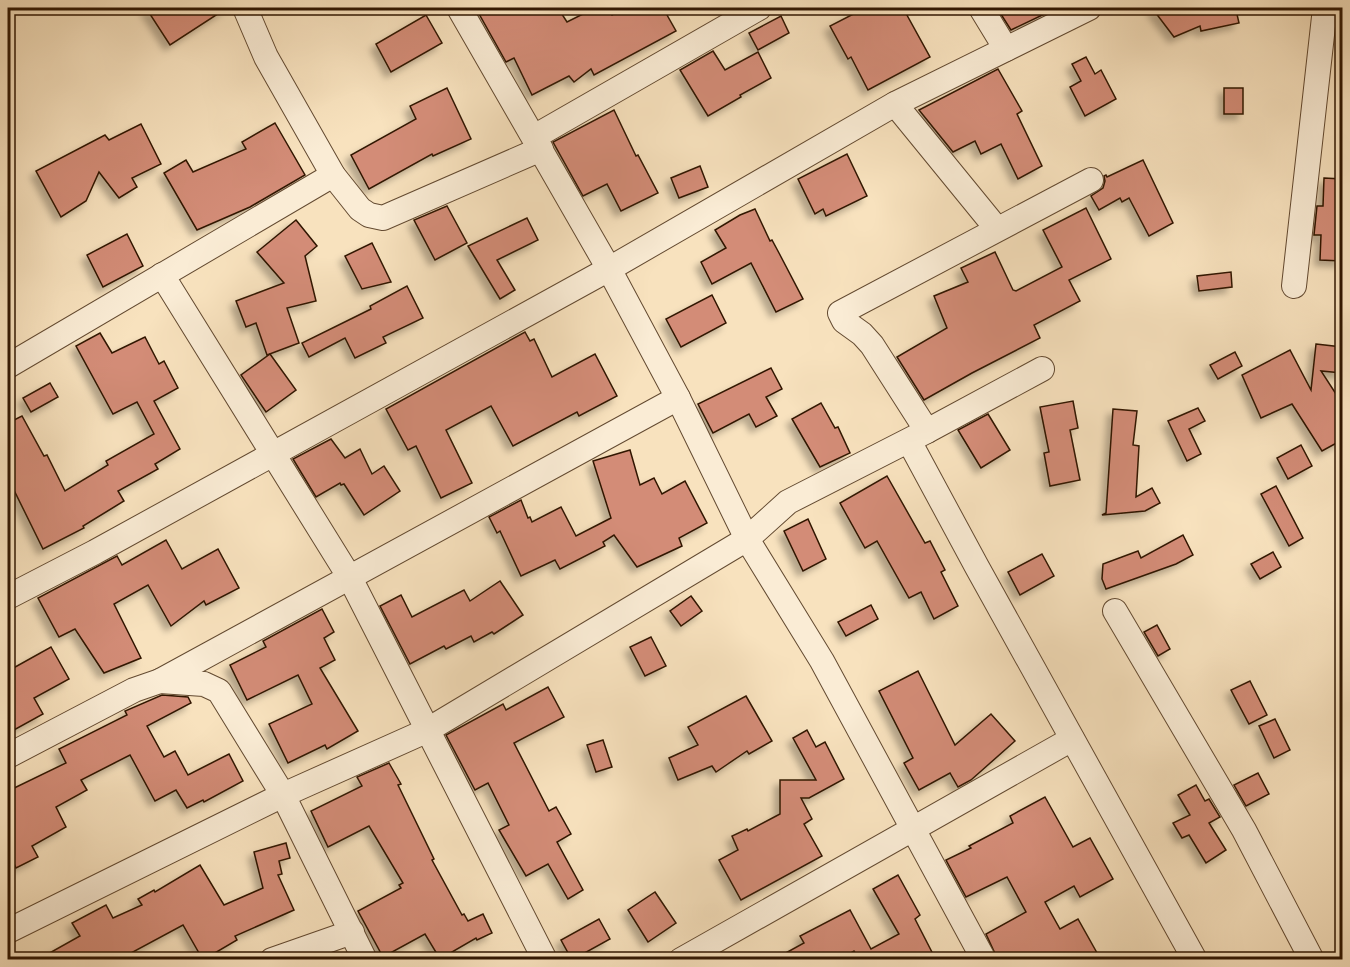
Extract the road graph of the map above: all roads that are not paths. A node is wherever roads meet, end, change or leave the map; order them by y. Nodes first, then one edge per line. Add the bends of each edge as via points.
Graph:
1 (245, 8) edge
2 (459, 8) edge
3 (759, 8) edge
4 (981, 8) edge
5 (1089, 8) edge
6 (1325, 8) edge
7 (1006, 49) junction
8 (895, 104) junction
9 (537, 143) junction
10 (333, 175) junction
11 (1091, 180) dead end
12 (997, 229) junction
13 (609, 269) junction
14 (162, 275) junction
15 (1294, 286) dead end
16 (8, 366) edge
17 (1042, 369) dead end
18 (678, 398) junction
19 (918, 436) junction
20 (274, 452) junction
21 (747, 539) junction
22 (350, 578) junction
23 (8, 597) edge
24 (1115, 611) dead end
25 (160, 681) junction
26 (426, 731) junction
27 (1072, 739) junction
28 (8, 756) edge
29 (284, 795) junction
30 (912, 827) junction
31 (8, 931) edge
32 (352, 932) junction
33 (272, 960) edge
34 (365, 960) edge
35 (545, 960) edge
36 (681, 960) edge
37 (984, 960) edge
38 (1195, 960) edge
39 (1312, 960) edge

1 - 10 street via 266,57
2 - 9 street
3 - 9 street
4 - 7 street
5 - 7 street
6 - 15 street
7 - 8 street
8 - 12 street
8 - 13 street
9 - 10 street via 383,218 360,209
9 - 13 street
10 - 14 street
11 - 12 street
12 - 19 street via 840,313 872,345
13 - 18 street
13 - 20 street
14 - 16 street
14 - 20 street
17 - 19 street
18 - 21 street
18 - 22 street
19 - 21 street via 788,502
19 - 27 street
20 - 22 street
20 - 23 street
21 - 26 street
21 - 30 street via 822,661
22 - 25 street
22 - 26 street
24 - 39 street via 1244,830
25 - 28 street via 134,690
25 - 29 street via 204,684 219,692
26 - 29 street
26 - 35 street
27 - 30 street
27 - 38 street
29 - 31 street
29 - 32 street
30 - 36 street
30 - 37 street
32 - 33 street
32 - 34 street

